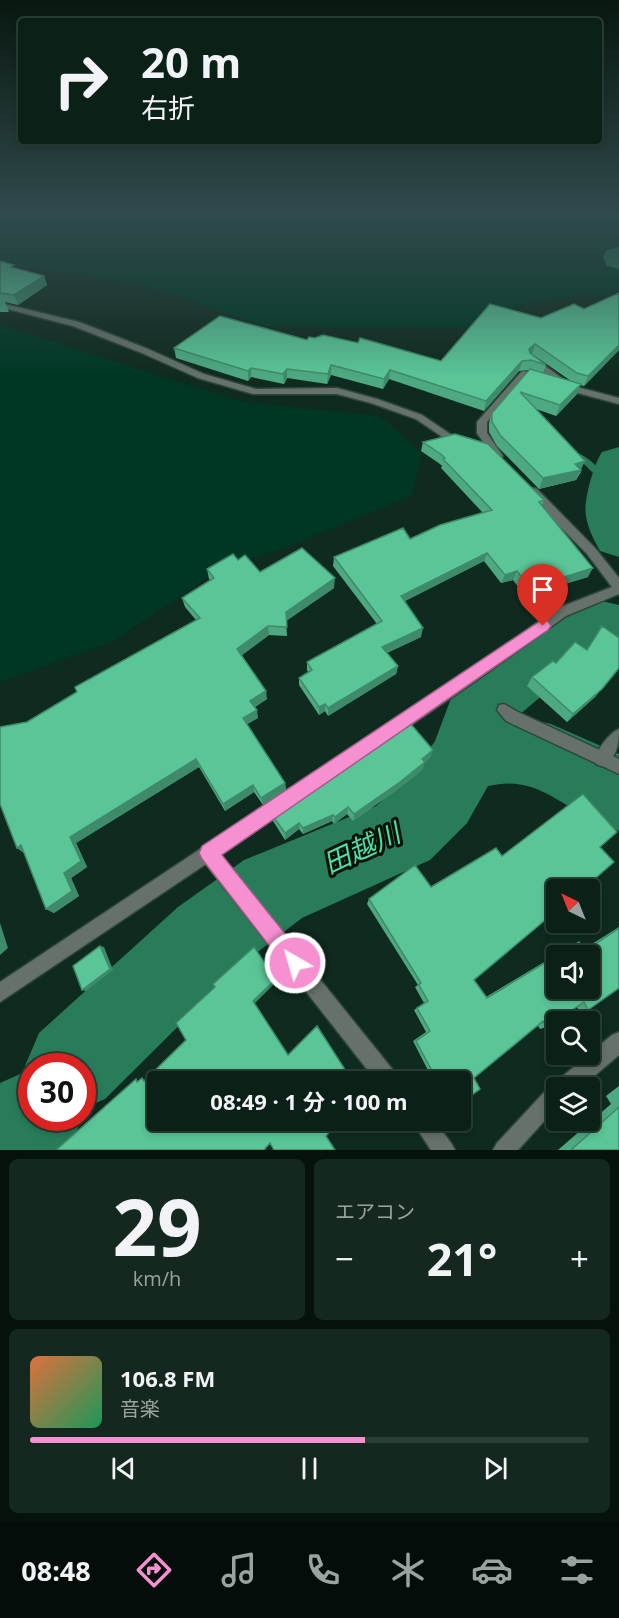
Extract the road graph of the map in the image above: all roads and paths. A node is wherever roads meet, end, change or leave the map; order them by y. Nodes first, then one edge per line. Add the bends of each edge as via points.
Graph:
1 (0, 305) edge
2 (532, 359) edge
3 (570, 388) junction
4 (619, 401) edge
5 (469, 442) edge
6 (480, 446) edge
7 (491, 449) junction
8 (508, 466) edge
9 (525, 483) edge
10 (619, 588) edge
11 (504, 710) dead end
12 (619, 736) edge
13 (601, 759) junction
14 (619, 767) edge
15 (208, 853) junction
16 (0, 993) edge
17 (619, 1042) edge
18 (381, 1071) edge
19 (577, 1077) edge
20 (546, 1106) edge
21 (429, 1131) edge
22 (444, 1150) edge
23 (504, 1150) edge

1 - 5 street via 76,324 201,376 256,392 337,391 374,401 419,417 447,436
2 - 3 street
3 - 4 street
3 - 7 street via 524,374 482,423 482,433
6 - 7 street
7 - 8 street
9 - 10 street via 591,551
10 - 15 street via 562,612
11 - 13 street
12 - 13 street
13 - 14 street
15 - 16 street
15 - 18 street
17 - 19 street
20 - 23 street
21 - 22 street

